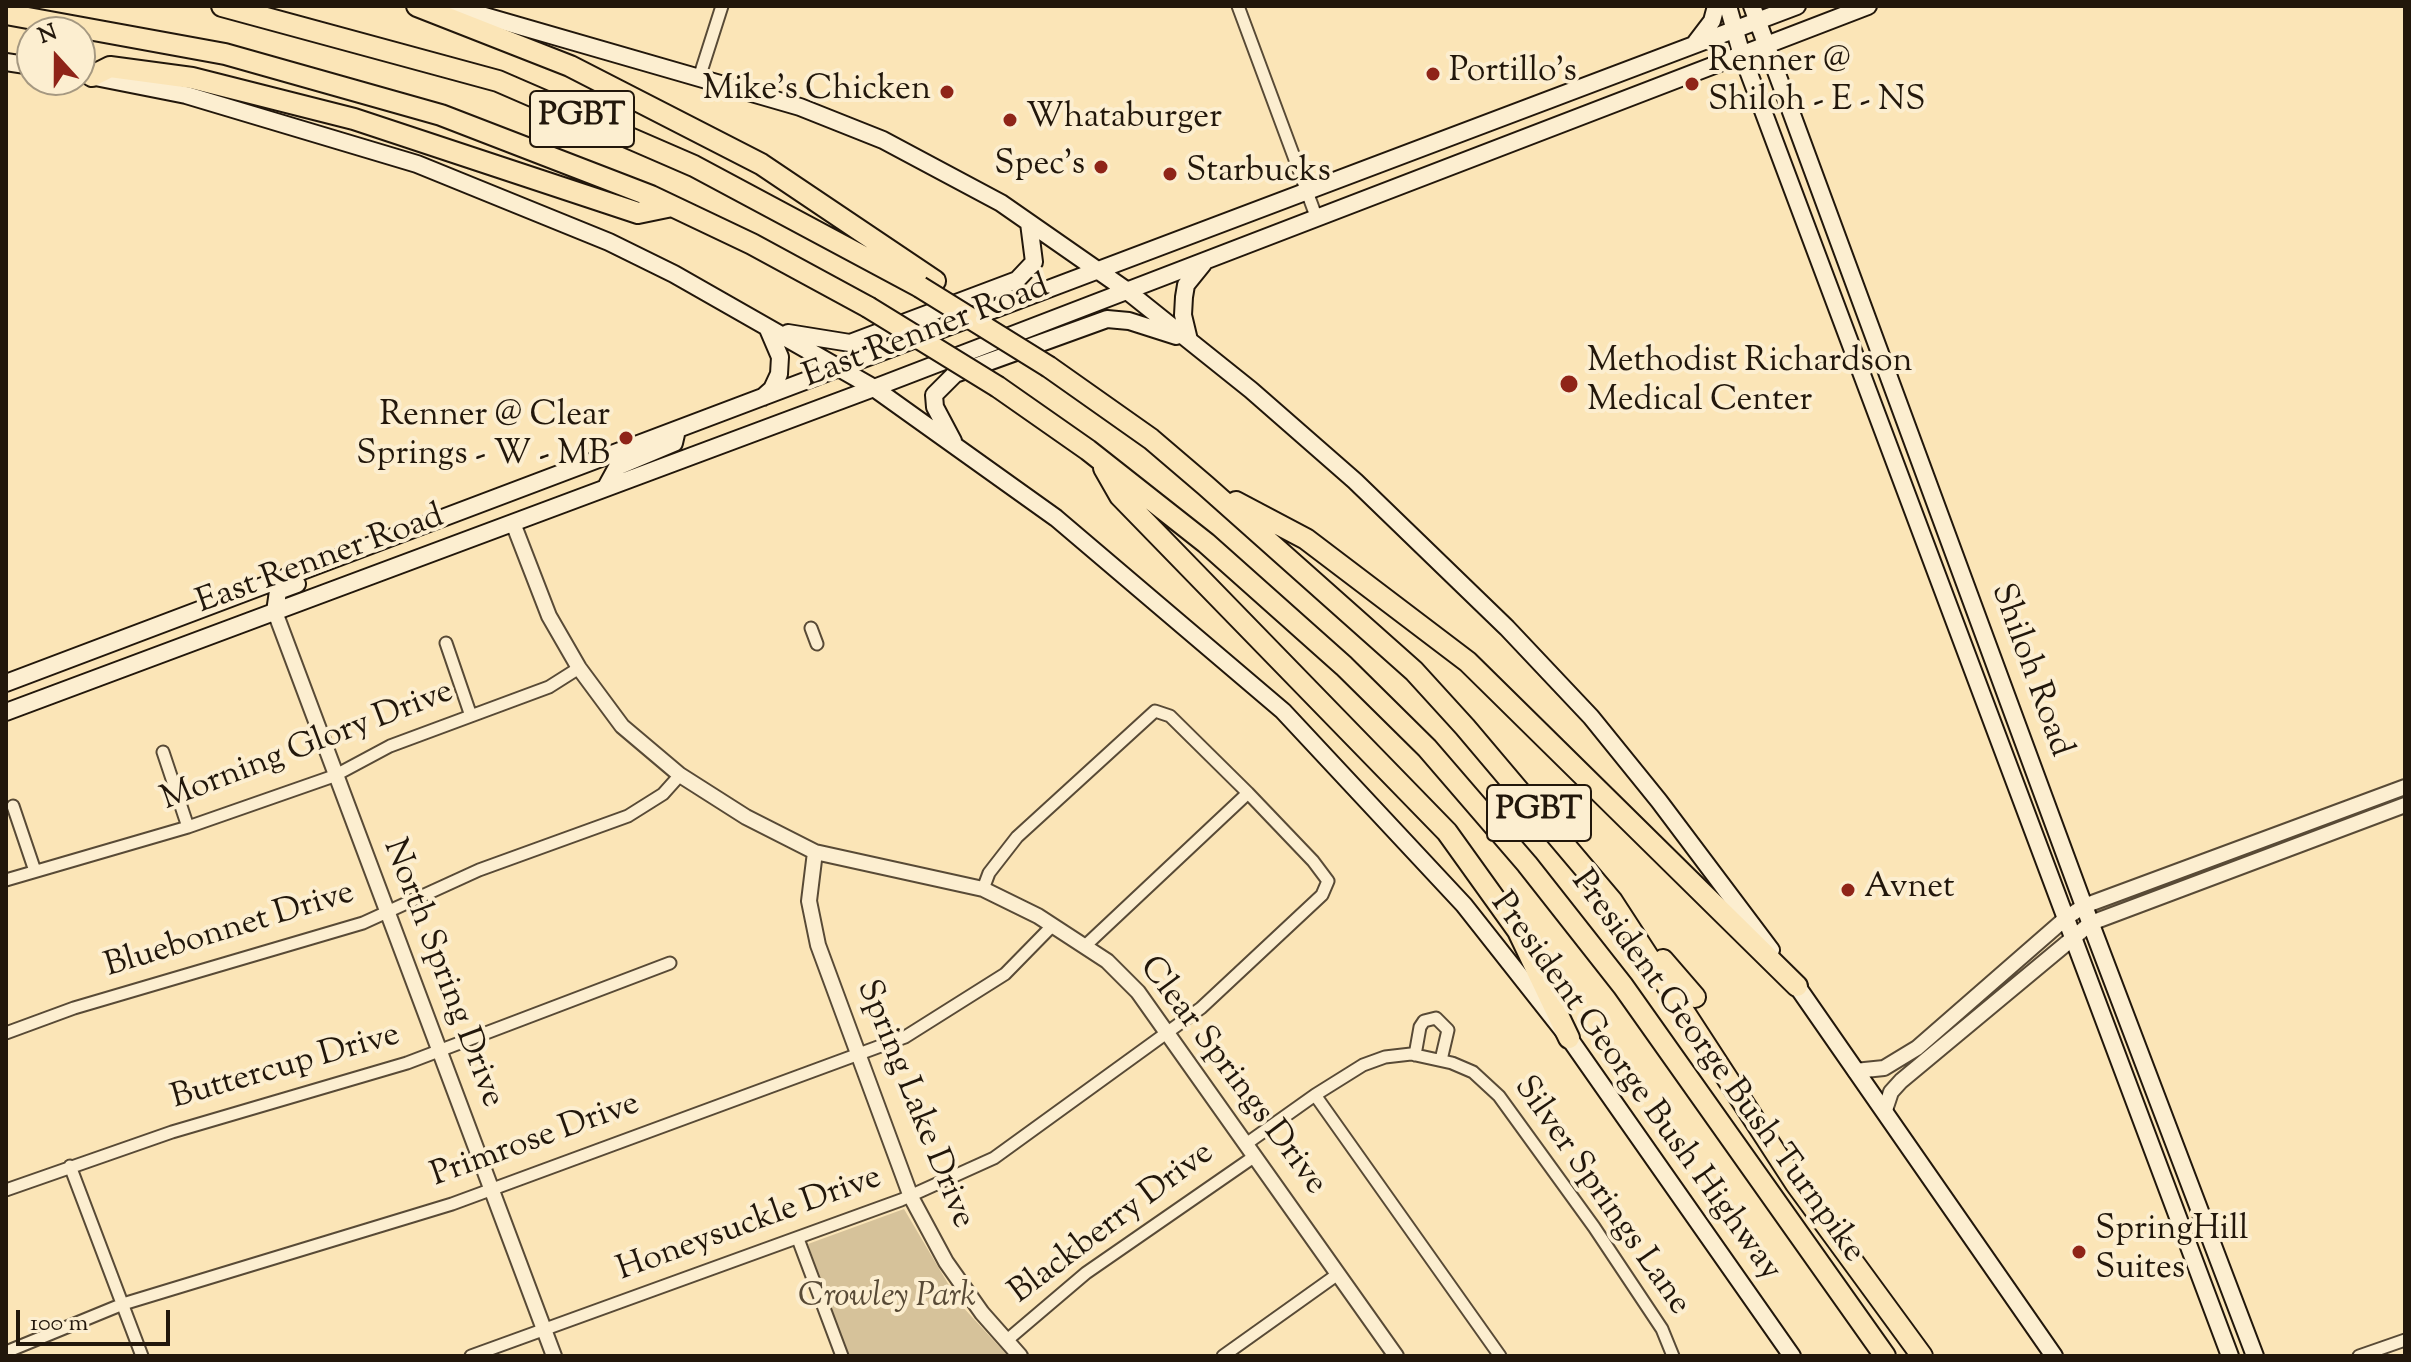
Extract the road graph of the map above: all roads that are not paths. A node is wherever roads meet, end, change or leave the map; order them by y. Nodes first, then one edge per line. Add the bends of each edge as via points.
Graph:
1 (222, 6) edge
2 (417, 6) edge
3 (450, 6) edge
4 (722, 6) edge
5 (1238, 6) edge
6 (1716, 6) edge
7 (1728, 6) edge
8 (1797, 6) edge
9 (1868, 6) edge
10 (6, 14) edge
11 (1755, 14) edge
12 (1735, 29) junction
13 (1764, 44) junction
14 (1688, 48) junction
15 (1741, 52) junction
16 (96, 72) edge
17 (96, 77) edge
18 (699, 78) junction
19 (1567, 93) junction
20 (1501, 119) junction
21 (1558, 123) junction
22 (1485, 151) junction
23 (1308, 192) junction
24 (1823, 199) junction
25 (672, 206) junction
26 (1802, 207) junction
27 (1316, 216) junction
28 (1029, 223) junction
29 (1208, 260) junction
30 (1097, 272) junction
31 (928, 284) junction
32 (1126, 290) junction
33 (767, 327) junction
34 (1189, 340) junction
35 (840, 369) junction
36 (874, 388) junction
37 (761, 399) junction
38 (677, 430) junction
39 (953, 442) junction
40 (1098, 458) junction
41 (1919, 463) junction
42 (1897, 465) junction
43 (1206, 486) junction
44 (606, 487) junction
45 (502, 496) junction
46 (513, 523) junction
47 (329, 561) junction
48 (243, 593) junction
49 (275, 612) junction
50 (811, 628) dead end
51 (146, 630) junction
52 (446, 643) dead end
53 (817, 644) dead end
54 (156, 655) junction
55 (579, 668) junction
56 (6, 683) edge
57 (6, 712) edge
58 (471, 716) junction
59 (163, 752) dead end
60 (680, 775) junction
61 (334, 776) junction
62 (2405, 787) edge
63 (1248, 793) junction
64 (2405, 805) edge
65 (13, 806) dead end
66 (188, 827) junction
67 (815, 852) junction
68 (35, 871) junction
69 (6, 880) edge
70 (983, 889) junction
71 (1612, 901) junction
72 (2084, 906) junction
73 (385, 913) junction
74 (2066, 918) junction
75 (2091, 923) junction
76 (1053, 925) junction
77 (2073, 935) junction
78 (1085, 946) junction
79 (670, 963) dead end
80 (1797, 986) junction
81 (1695, 997) dead end
82 (1961, 1020) junction
83 (6, 1033) edge
84 (1169, 1034) junction
85 (1569, 1038) junction
86 (438, 1052) junction
87 (858, 1054) junction
88 (1415, 1055) junction
89 (1441, 1060) junction
90 (1855, 1071) junction
91 (1315, 1095) junction
92 (1885, 1110) junction
93 (1250, 1150) junction
94 (2177, 1154) junction
95 (2156, 1162) junction
96 (70, 1166) junction
97 (6, 1190) edge
98 (491, 1190) junction
99 (911, 1197) junction
100 (798, 1239) junction
101 (1338, 1274) junction
102 (123, 1304) junction
103 (545, 1332) junction
104 (2405, 1340) edge
105 (1006, 1341) junction
106 (1672, 1351) edge
107 (6, 1352) edge
108 (142, 1356) edge
109 (471, 1356) edge
110 (554, 1356) edge
111 (842, 1356) edge
112 (1020, 1356) edge
113 (1223, 1356) edge
114 (1396, 1356) edge
115 (1500, 1356) edge
116 (1792, 1356) edge
117 (1885, 1356) edge
118 (1922, 1356) edge
119 (2054, 1356) edge
120 (2230, 1356) edge
121 (2255, 1356) edge
122 (2359, 1356) edge

1 - 31 highway, PGBT via 498,81 694,166
2 - 31 highway via 570,66 761,164
3 - 18 main road
4 - 18 street
5 - 23 street
6 - 14 main road via 1702,37
7 - 12 main road, Shiloh Road
8 - 11 main road, East Renner Road
9 - 13 main road, East Renner Road
10 - 25 highway, President George Bush Turnpike / PGBT via 176,43 334,82 513,140
11 - 12 main road, East Renner Road
11 - 13 main road, Shiloh Road
12 - 14 main road, East Renner Road
12 - 15 main road, Shiloh Road
13 - 15 main road, East Renner Road
13 - 24 main road, Shiloh Road
14 - 19 main road, East Renner Road
15 - 21 main road, East Renner Road
15 - 26 main road, Shiloh Road
16 - 25 highway via 110,67 192,78 354,119 638,213
17 - 33 main road, President George Bush Highway via 186,95 417,164 609,242
18 - 28 main road via 800,107 883,140 943,169
19 - 20 main road, East Renner Road
19 - 21 main road
20 - 22 main road via 1501,133
20 - 23 main road, East Renner Road
21 - 22 main road, East Renner Road
22 - 27 main road, East Renner Road
23 - 27 street
23 - 30 main road, East Renner Road
24 - 26 main road
24 - 41 main road, Shiloh Road
25 - 40 highway, President George Bush Turnpike / PGBT, bridge via 868,307 998,387
26 - 42 main road, Shiloh Road
27 - 29 main road, East Renner Road
28 - 30 main road
28 - 33 main road via 1034,262 1017,280 850,343
29 - 32 main road, East Renner Road
29 - 34 main road via 1194,273 1184,297
30 - 32 main road
30 - 35 main road, East Renner Road
31 - 43 highway, President George Bush Turnpike / PGBT, bridge via 1151,439
32 - 34 main road
32 - 36 main road, East Renner Road
33 - 35 main road, President George Bush Highway
33 - 37 main road via 778,349 779,374
34 - 39 main road via 1107,319 955,374 934,395
34 - 80 main road via 1355,481 1591,717
35 - 36 main road, President George Bush Highway
35 - 37 main road, East Renner Road
36 - 39 main road, President George Bush Highway
36 - 44 main road, East Renner Road
37 - 38 main road, East Renner Road
38 - 44 main road via 674,443 617,467
38 - 45 main road, East Renner Road
39 - 85 main road, President George Bush Highway via 1056,518 1283,711 1464,905
40 - 85 highway via 1120,496 1447,832 1518,931
40 - 117 highway, President George Bush Turnpike / PGBT via 1285,612 1453,776 1623,986
41 - 42 main road
41 - 72 main road, Shiloh Road
42 - 74 main road, Shiloh Road
43 - 71 highway, President George Bush Turnpike / PGBT via 1414,671
43 - 80 highway via 1306,539 1468,662
44 - 46 main road, East Renner Road
45 - 46 main road
45 - 47 main road, East Renner Road
46 - 49 main road, East Renner Road
46 - 55 street, Clear Springs Drive via 549,616
47 - 48 main road, East Renner Road
47 - 49 main road via 315,578 278,591
48 - 49 main road
48 - 51 main road, East Renner Road
49 - 54 main road, East Renner Road
49 - 61 street, North Spring Drive
50 - 53 street
51 - 54 main road
51 - 56 main road, East Renner Road
52 - 58 street
54 - 57 main road, East Renner Road
55 - 58 street, Morning Glory Drive via 549,687
55 - 60 street, Clear Springs Drive via 622,726
58 - 61 street, Morning Glory Drive via 390,746
59 - 66 street
60 - 67 street, Clear Springs Drive
60 - 73 street, Bluebonnet Drive via 663,794 628,816 479,870
61 - 66 street, Morning Glory Drive
61 - 73 street, North Spring Drive
62 - 72 street
63 - 70 street via 1170,716 1155,711 1011,843
63 - 78 street
63 - 84 street, Honeysuckle Drive via 1328,881 1322,895
64 - 75 street
65 - 68 street
66 - 68 street, Morning Glory Drive
67 - 70 street, Clear Springs Drive
67 - 87 street, Spring Lake Drive via 812,924
68 - 69 street, Morning Glory Drive
70 - 76 street, Clear Springs Drive
71 - 81 highway
71 - 118 highway, President George Bush Turnpike / PGBT via 1796,1184
72 - 74 street
72 - 75 main road, Shiloh Road
73 - 83 street, Bluebonnet Drive
73 - 86 street, North Spring Drive
74 - 77 main road, Shiloh Road
74 - 82 street
75 - 77 street
75 - 94 main road, Shiloh Road
76 - 78 street, Clear Springs Drive
76 - 87 street, Primrose Drive via 1005,974 944,1015
77 - 82 street
77 - 95 main road, Shiloh Road
78 - 84 street, Clear Springs Drive via 1138,992
79 - 86 street, Buttercup Drive
80 - 90 main road
82 - 90 street via 1898,1062
82 - 92 street via 1891,1092
84 - 93 street, Clear Springs Drive
84 - 99 street, Honeysuckle Drive via 994,1158
85 - 116 main road, President George Bush Highway
86 - 96 street, Buttercup Drive
86 - 98 street, North Spring Drive
87 - 98 street, Primrose Drive
87 - 99 street, Spring Lake Drive
88 - 89 street, Silver Springs Lane
88 - 89 street via 1420,1027 1436,1018 1448,1030
88 - 91 street, Silver Springs Lane via 1363,1065
89 - 106 street, Silver Springs Lane via 1473,1072 1499,1096 1594,1227
90 - 92 main road
91 - 93 street, Silver Springs Lane
91 - 115 street
92 - 119 main road
93 - 101 street, Clear Springs Drive
93 - 105 street, Blackberry Drive via 1086,1273
94 - 95 main road
94 - 121 main road, Shiloh Road
95 - 120 main road, Shiloh Road
96 - 97 street, Buttercup Drive
96 - 102 street
98 - 102 street, Primrose Drive
98 - 103 street, North Spring Drive
99 - 100 street, Honeysuckle Drive
99 - 105 street, Spring Lake Drive via 932,1242
100 - 103 street, Honeysuckle Drive
100 - 111 street
101 - 113 street
101 - 114 street, Clear Springs Drive
102 - 107 street, Primrose Drive
102 - 108 street
103 - 109 street, Honeysuckle Drive
103 - 110 street, North Spring Drive
104 - 122 street
105 - 112 street, Spring Lake Drive

